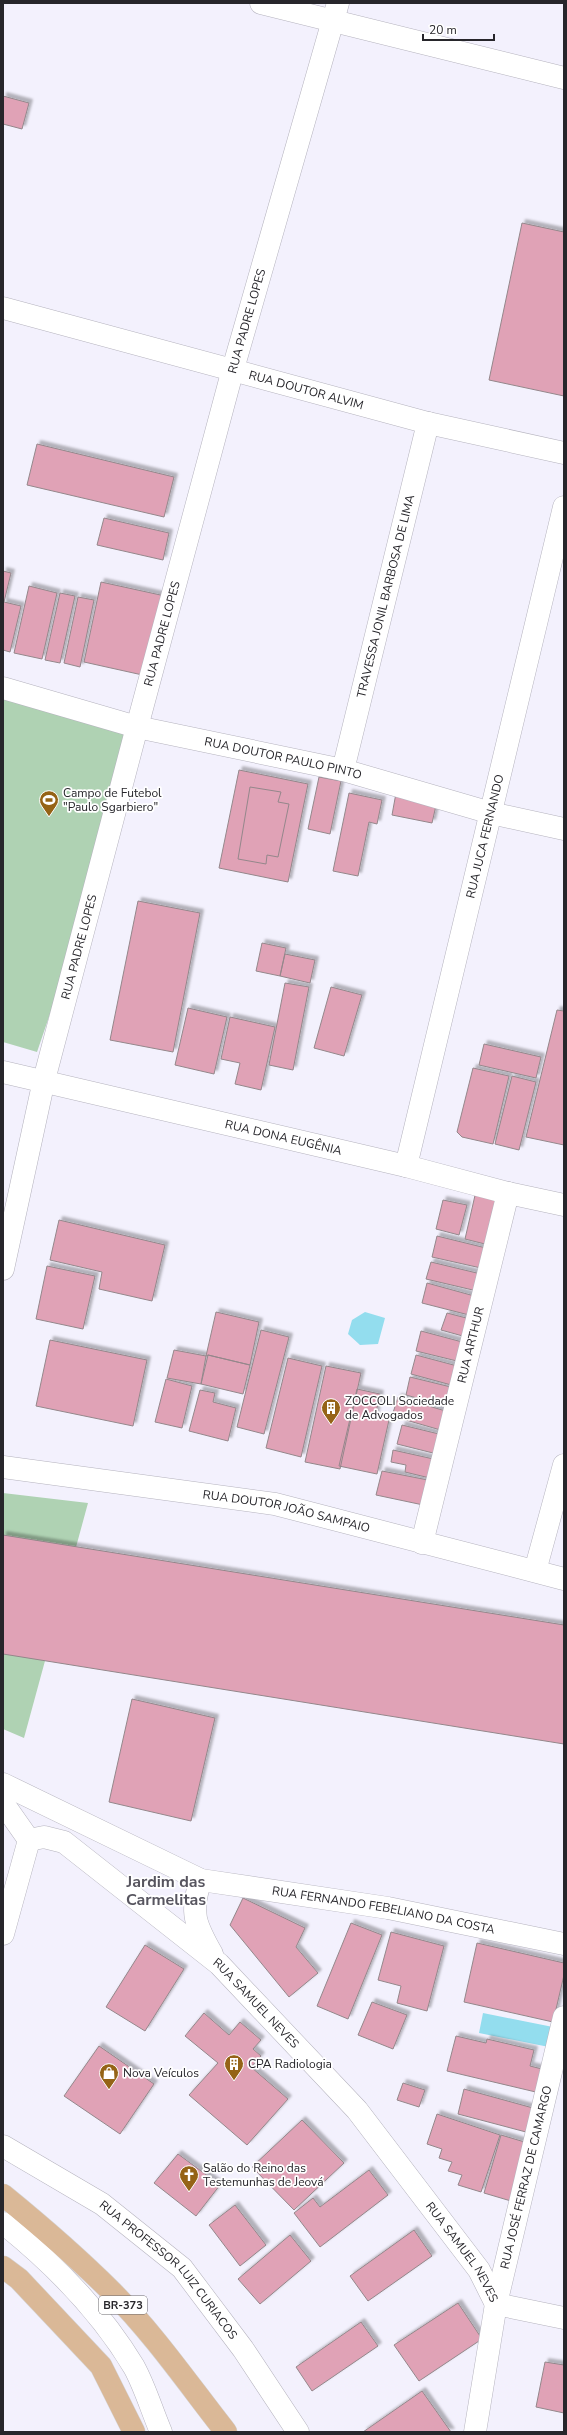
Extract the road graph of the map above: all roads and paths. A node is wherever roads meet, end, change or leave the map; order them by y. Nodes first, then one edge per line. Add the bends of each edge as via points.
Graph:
1 (261, 3) edge
2 (336, 12) edge
3 (564, 78) edge
4 (3, 308) edge
5 (233, 369) junction
6 (428, 423) junction
7 (564, 453) edge
8 (564, 507) edge
9 (3, 688) edge
10 (137, 726) junction
11 (343, 770) junction
12 (490, 812) junction
13 (564, 829) edge
14 (3, 1072) edge
15 (44, 1080) junction
16 (406, 1166) junction
17 (508, 1193) junction
18 (564, 1205) edge
19 (3, 1269) edge
20 (564, 1465) edge
21 (3, 1467) edge
22 (422, 1543) junction
23 (535, 1571) junction
24 (564, 1579) edge
25 (3, 1784) edge
26 (3, 1803) edge
27 (29, 1840) junction
28 (201, 1880) junction
29 (3, 1934) edge
30 (564, 1944) edge
31 (219, 1964) junction
32 (564, 2017) edge
33 (3, 2146) edge
34 (3, 2195) edge
35 (3, 2223) edge
36 (3, 2267) edge
37 (496, 2304) junction
38 (564, 2318) edge
39 (134, 2432) edge
40 (161, 2432) edge
41 (226, 2432) edge
42 (298, 2432) edge
43 (475, 2432) edge

1 - 2 street
2 - 3 street
2 - 5 street, RUA PADRE LOPES
4 - 5 street, RUA DOUTOR ALVIM
5 - 6 street, RUA DOUTOR ALVIM
5 - 10 street, RUA PADRE LOPES
6 - 7 street, RUA DOUTOR ALVIM
6 - 11 street, TRAVESSA JONIL BARBOSA DE LIMA
8 - 12 street, RUA JUCA FERNANDO
9 - 10 street, RUA DOUTOR PAULO PINTO
10 - 11 street, RUA DOUTOR PAULO PINTO
10 - 15 street, RUA PADRE LOPES
11 - 12 street, RUA DOUTOR PAULO PINTO
12 - 13 street, RUA DOUTOR PAULO PINTO
12 - 16 street, RUA JUCA FERNANDO
14 - 15 street, RUA DONA EUGÊNIA
15 - 16 street, RUA DONA EUGÊNIA
15 - 19 street, RUA PADRE LOPES
16 - 17 street, RUA DONA EUGÊNIA
17 - 18 street, RUA DONA EUGÊNIA
17 - 22 street, RUA ARTHUR
20 - 23 street
21 - 22 street, RUA DOUTOR JOÃO SAMPAIO via 275,1504
22 - 23 street, RUA DOUTOR JOÃO SAMPAIO
23 - 24 street, RUA DOUTOR JOÃO SAMPAIO
25 - 28 street
26 - 27 street
27 - 29 street
27 - 31 street, RUA SAMUEL NEVES via 44,1837 64,1842
28 - 30 street, RUA FERNANDO FEBELIANO DA COSTA via 388,1908
28 - 31 street via 194,1899 195,1919
31 - 37 street, RUA SAMUEL NEVES via 357,2110 479,2270
32 - 37 street, RUA JOSÉ FERRAZ DE CAMARGO
33 - 42 street, RUA PROFESSOR LUIZ CURIACOS via 102,2204 182,2268 243,2349
34 - 41 main road, BR-373 via 113,2293
35 - 40 street via 32,2246 112,2333 135,2369
36 - 39 main road via 19,2279 101,2366
37 - 38 street, RUA SAMUEL NEVES
37 - 43 street, RUA JOSÉ FERRAZ DE CAMARGO

